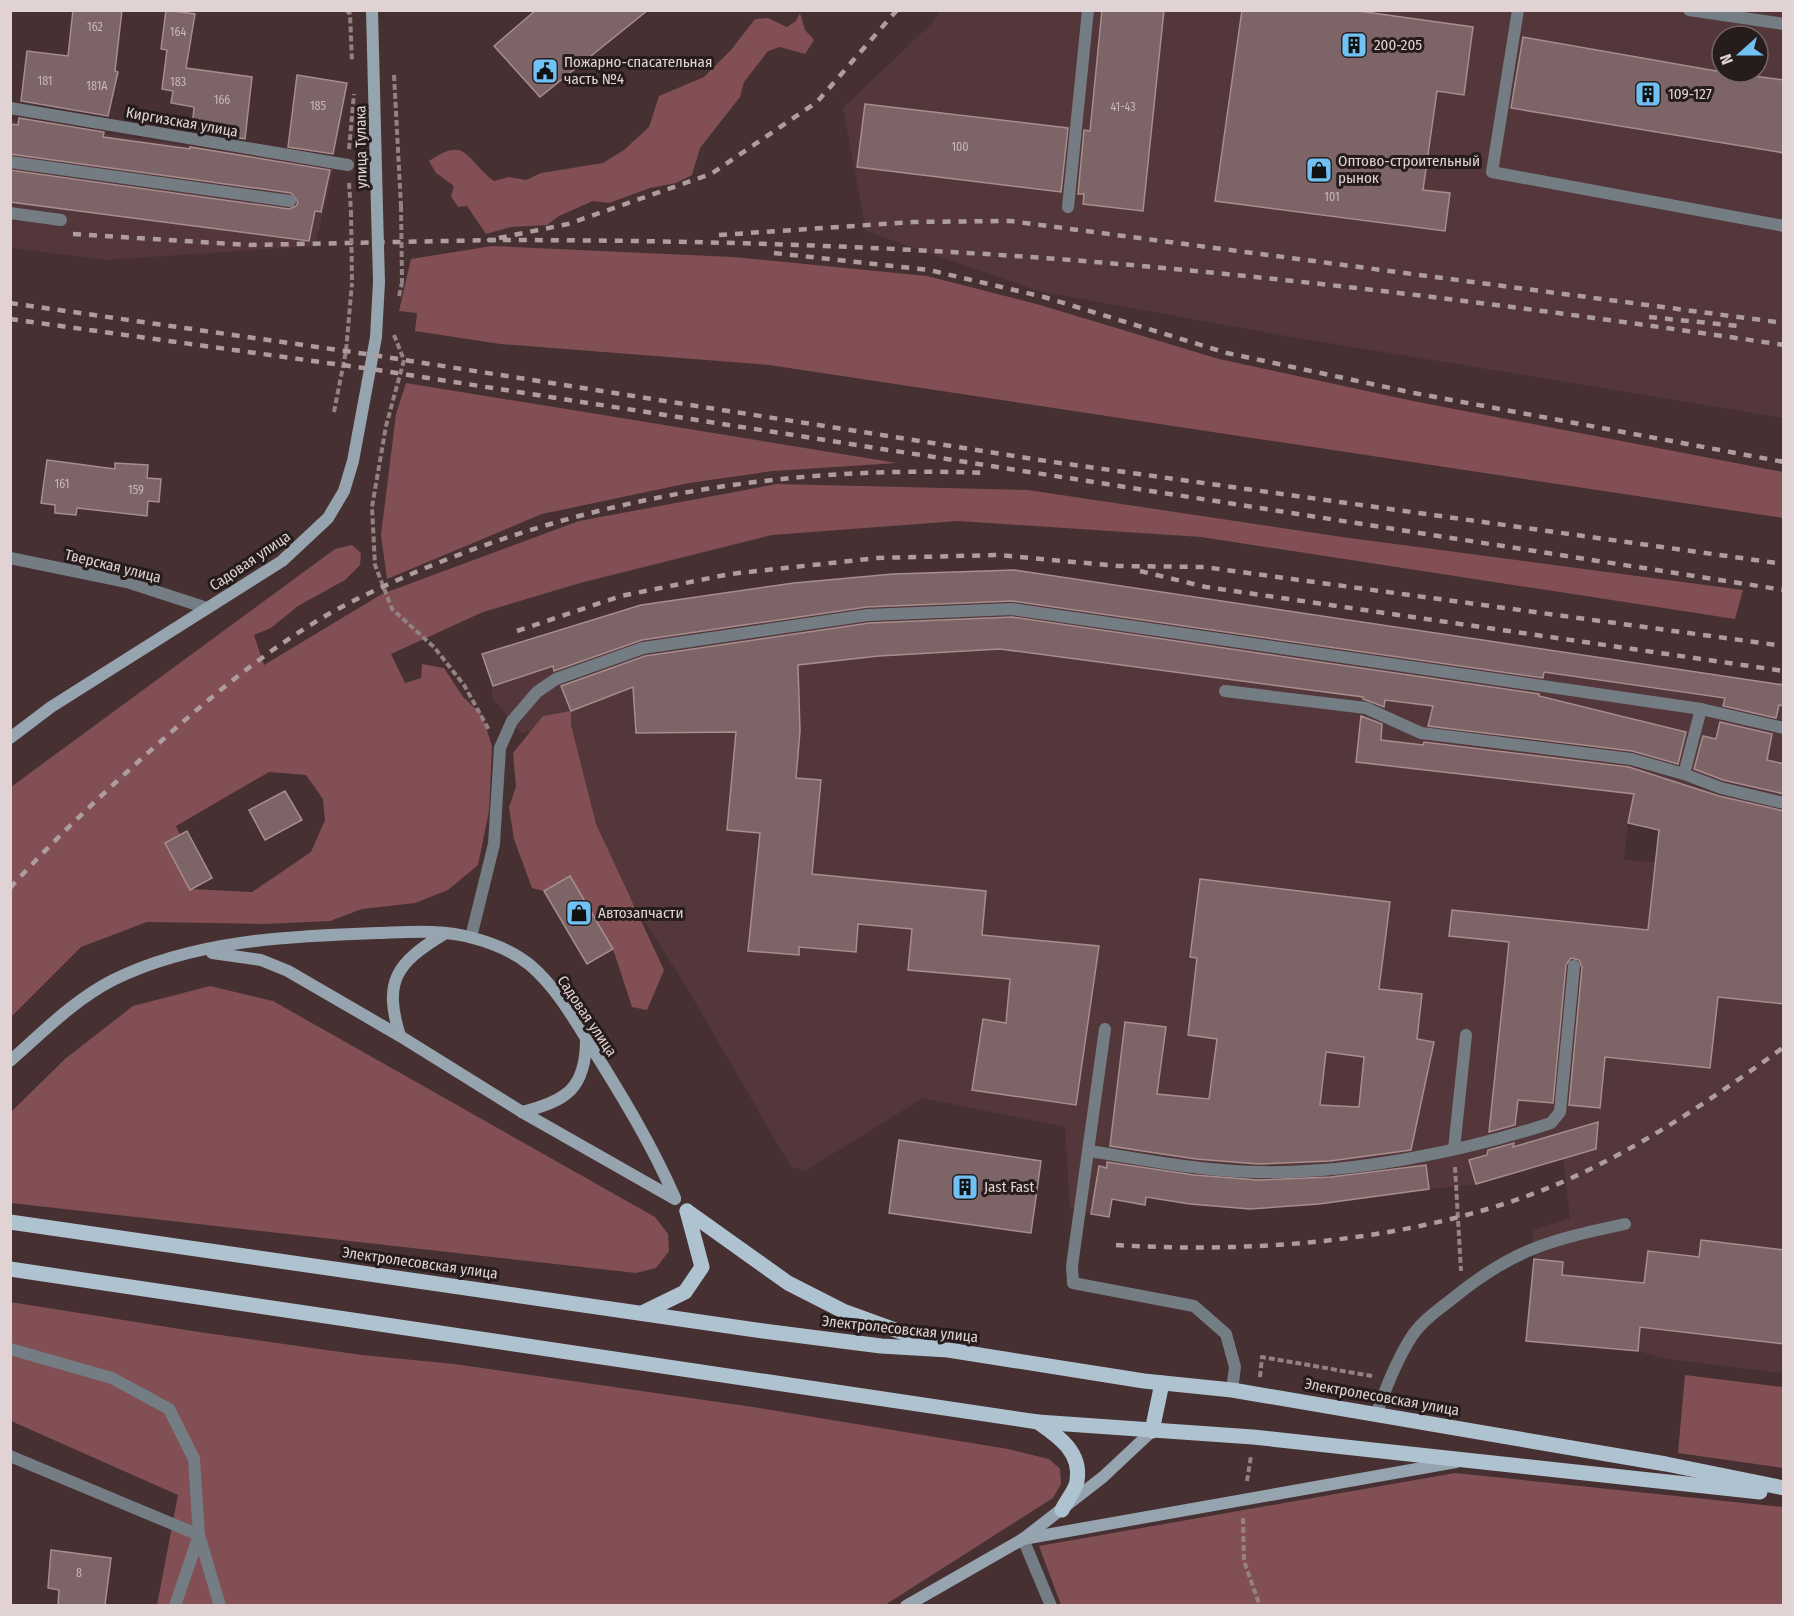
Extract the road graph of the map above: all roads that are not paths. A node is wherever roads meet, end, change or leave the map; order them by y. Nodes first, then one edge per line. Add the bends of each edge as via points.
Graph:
1 (372, 10) edge
2 (1088, 10) edge
3 (1518, 10) edge
4 (1689, 10) edge
5 (1784, 24) edge
6 (10, 108) edge
7 (10, 162) edge
8 (348, 165) road end
9 (290, 201) dead end
10 (1068, 207) dead end
11 (10, 213) edge
12 (61, 220) dead end
13 (1784, 226) edge
14 (379, 282) joint
15 (10, 558) edge
16 (207, 608) junction
17 (1224, 691) dead end
18 (1701, 709) junction
19 (1784, 728) edge
20 (10, 738) edge
21 (1684, 774) junction
22 (1784, 802) edge
23 (445, 933) junction
24 (471, 937) junction
25 (195, 951) junction
26 (1574, 966) dead end
27 (1105, 1029) dead end
28 (1466, 1035) dead end
29 (400, 1036) junction
30 (586, 1038) junction
31 (10, 1061) edge
32 (522, 1112) junction
33 (1454, 1149) junction
34 (1090, 1151) junction
35 (675, 1198) junction
36 (687, 1211) junction
37 (10, 1222) edge
38 (1625, 1224) dead end
39 (10, 1269) edge
40 (642, 1313) junction
41 (10, 1349) edge
42 (948, 1350) junction
43 (1162, 1383) junction
44 (1232, 1390) junction
45 (1376, 1415) junction
46 (1038, 1422) junction
47 (1152, 1431) junction
48 (10, 1456) edge
49 (1472, 1459) junction
50 (1784, 1488) edge
51 (1784, 1494) edge
52 (1062, 1510) junction
53 (199, 1535) junction
54 (1023, 1539) junction
55 (175, 1605) edge
56 (220, 1605) edge
57 (906, 1605) edge
58 (1051, 1605) edge

1 - 14 street, улица Тулака, bridge
2 - 10 street
3 - 13 street via 1492,172
4 - 5 street
6 - 8 street, Киргизская улица
7 - 9 street
11 - 12 street
14 - 16 street, Садовая улица via 371,369 344,491 328,518 306,541 282,561
15 - 16 street, Тверская улица via 127,582
16 - 20 street, Садовая улица via 51,707
17 - 21 street via 1366,708 1421,733 1631,759
18 - 19 street
18 - 21 street
18 - 24 street via 1012,609 868,615 643,648 567,674 537,692 512,721 500,748 494,844
21 - 22 street via 1721,788
23 - 24 street, Садовая улица
23 - 25 street, Садовая улица via 255,941
23 - 29 street via 417,950 394,985 392,1009
24 - 30 street, Садовая улица via 512,953 530,965 551,986
25 - 29 street, Садовая улица via 252,958 279,968
25 - 31 street, Садовая улица via 140,968 89,994
26 - 33 street via 1560,1112 1551,1123
27 - 34 street
28 - 33 street
29 - 32 street, Садовая улица
30 - 32 street via 586,1065 577,1082 563,1097
30 - 35 street, Садовая улица via 656,1155
32 - 35 street, Садовая улица
33 - 34 street via 1356,1166 1258,1172 1196,1168
34 - 44 street via 1072,1266 1073,1283 1194,1306 1226,1334 1235,1367
35 - 36 street, Садовая улица
36 - 40 main road via 702,1267 685,1292
36 - 42 main road via 788,1283 843,1311
37 - 40 main road, Электролесовская улица
38 - 45 street via 1533,1246 1464,1289 1413,1334 1398,1359
39 - 46 main road
40 - 42 main road, Электролесовская улица via 881,1346
41 - 53 street via 112,1378 169,1409 194,1459
42 - 43 main road, Электролесовская улица
43 - 44 main road, Электролесовская улица
43 - 47 main road
44 - 45 main road, Электролесовская улица
45 - 50 main road, Электролесовская улица
46 - 47 main road
46 - 52 main road via 1066,1441 1076,1463 1078,1482
47 - 49 main road
47 - 52 street
48 - 53 street
49 - 51 main road
49 - 54 street
52 - 54 street
53 - 55 street
53 - 56 street
54 - 57 street
54 - 58 street

